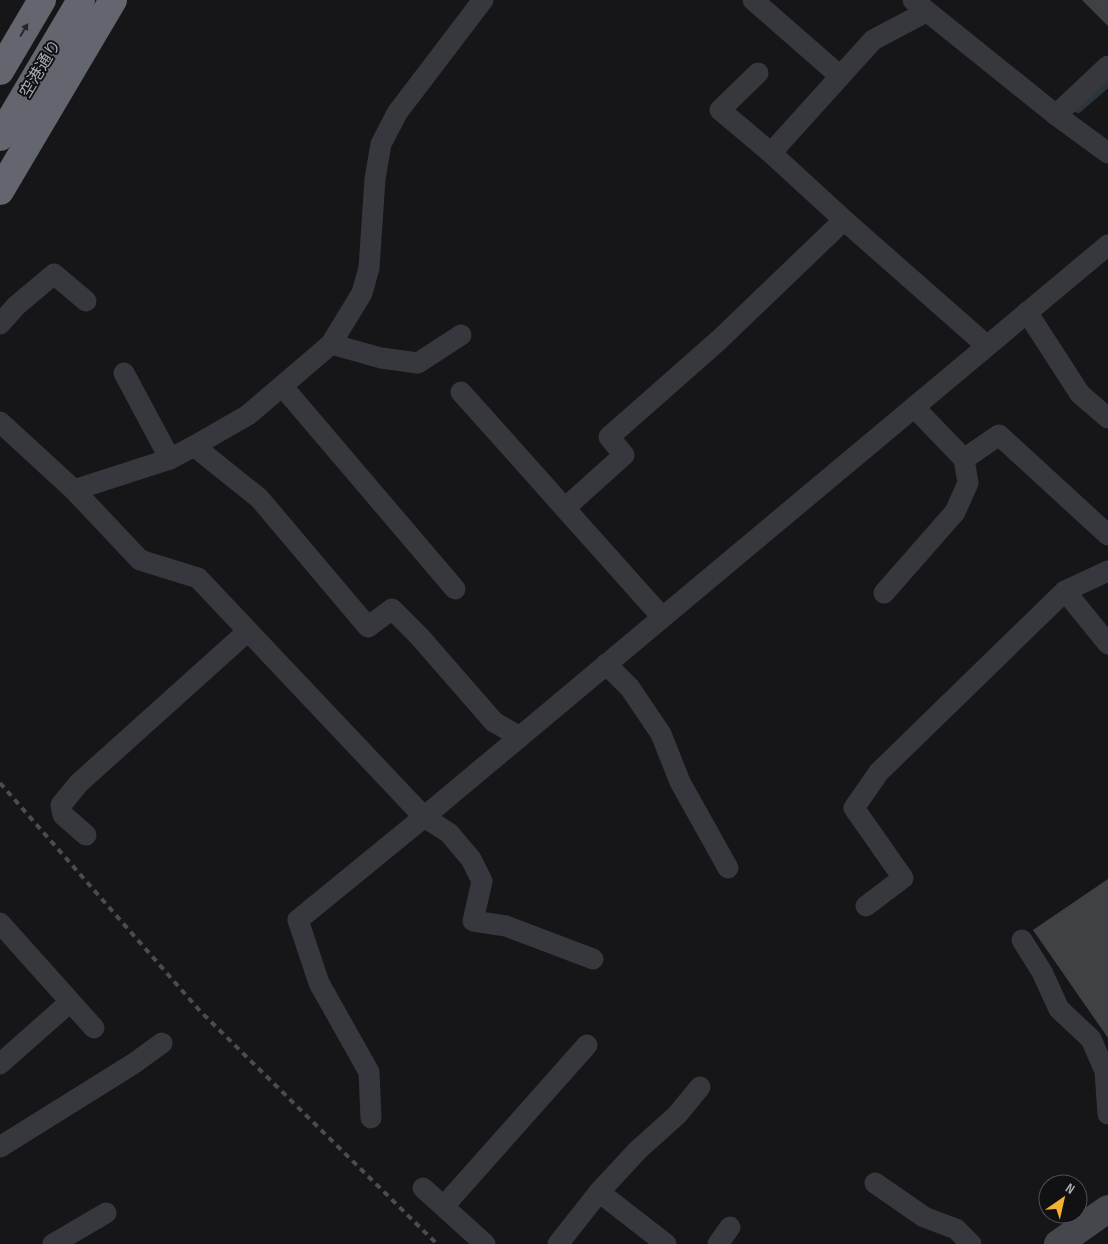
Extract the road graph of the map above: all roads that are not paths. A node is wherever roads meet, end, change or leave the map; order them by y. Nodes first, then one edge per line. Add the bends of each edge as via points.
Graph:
1 (21, 0) edge
2 (42, 0) edge
3 (81, 0) edge
4 (113, 0) edge
5 (483, 0) edge
6 (753, 0) edge
7 (920, 6) edge
8 (0, 34) edge
9 (3, 66) edge
10 (1108, 66) edge
11 (758, 73) dead end
12 (840, 76) junction
13 (1056, 115) junction
14 (0, 137) edge
15 (771, 152) junction
16 (1108, 153) edge
17 (0, 191) edge
18 (844, 220) junction
19 (1108, 245) edge
20 (86, 301) dead end
21 (1027, 312) junction
22 (0, 324) edge
23 (461, 335) dead end
24 (331, 344) junction
25 (987, 346) junction
26 (124, 373) dead end
27 (283, 387) junction
28 (461, 392) dead end
29 (914, 407) junction
30 (1108, 418) edge
31 (0, 422) edge
32 (194, 446) junction
33 (170, 459) junction
34 (964, 459) junction
35 (74, 490) junction
36 (565, 508) junction
37 (1108, 535) edge
38 (1108, 571) edge
39 (455, 589) dead end
40 (1065, 591) junction
41 (884, 593) dead end
42 (662, 617) junction
43 (248, 631) junction
44 (1108, 644) edge
45 (606, 664) junction
46 (520, 736) junction
47 (424, 817) junction
48 (86, 835) dead end
49 (728, 868) dead end
50 (866, 906) dead end
51 (0, 923) edge
52 (1022, 940) dead end
53 (592, 959) dead end
54 (70, 1002) junction
55 (94, 1028) dead end
56 (162, 1043) dead end
57 (587, 1045) dead end
58 (0, 1064) edge
59 (700, 1087) dead end
60 (1108, 1114) edge
61 (371, 1118) dead end
62 (0, 1147) edge
63 (875, 1183) dead end
64 (423, 1188) dead end
65 (600, 1192) junction
66 (444, 1206) junction
67 (1108, 1209) edge
68 (106, 1213) dead end
69 (730, 1227) dead end
70 (53, 1244) edge
71 (485, 1244) edge
72 (558, 1244) edge
73 (666, 1244) edge
74 (718, 1244) edge
75 (971, 1244) edge
76 (1058, 1244) edge

1 - 8 highway
9 -> 2 highway
3 - 14 highway, 空港通り
4 - 17 highway
5 - 24 street via 397,113 381,144 368,268 362,293
6 - 12 street
7 - 12 street via 873,40
7 - 13 street
10 - 13 street
11 - 15 street via 720,110
12 - 15 street
13 - 16 street
15 - 18 street
18 - 25 street
18 - 36 street via 719,340 609,438 624,455
19 - 21 street
20 - 22 street via 54,274
21 - 25 street
21 - 30 street via 1080,394
23 - 24 street via 418,362 381,358
24 - 27 street
25 - 29 street
26 - 33 street
27 - 32 street via 248,415
27 - 39 street
28 - 36 street
29 - 34 street
29 - 42 street
31 - 35 street
32 - 33 street
32 - 46 street via 259,498 368,627 392,609 494,722
33 - 35 street
34 - 37 street via 999,435
34 - 41 street via 968,483 955,512
35 - 43 street via 140,560 198,578
36 - 42 street
38 - 40 street
40 - 44 street
40 - 50 street via 879,772 854,808 903,878
42 - 45 street
43 - 47 street
43 - 48 street via 79,783 61,805 63,815
45 - 46 street
45 - 49 street via 630,688 662,734 680,782
46 - 47 street
47 - 53 street via 450,833 471,859 482,881 473,920 506,926
47 - 61 street via 298,920 320,983 369,1072
51 - 54 street
52 - 60 street via 1042,972 1059,1009 1091,1038 1105,1071
54 - 55 street
54 - 58 street
56 - 62 street
57 - 66 street
59 - 65 street via 677,1115 638,1150
63 - 75 street via 924,1217 956,1229
64 - 66 street
65 - 72 street
65 - 73 street
66 - 71 street
67 - 76 main road
68 - 70 street
69 - 74 street

